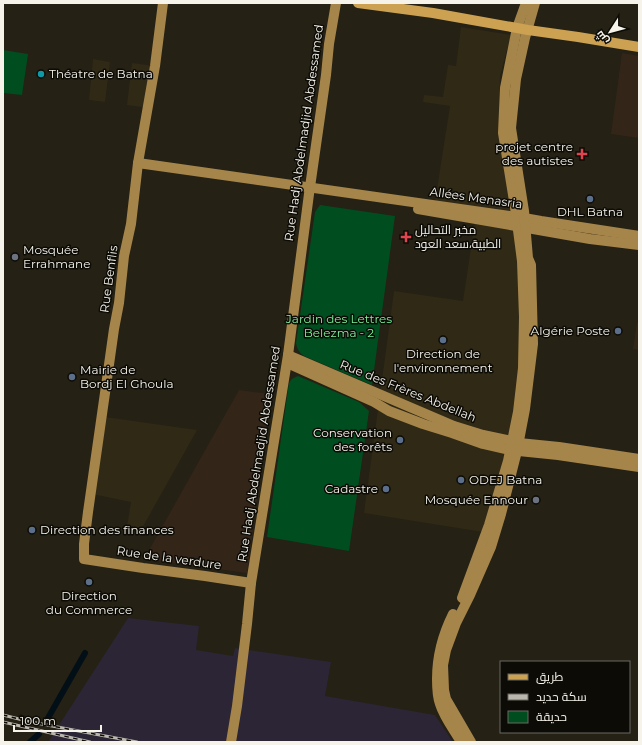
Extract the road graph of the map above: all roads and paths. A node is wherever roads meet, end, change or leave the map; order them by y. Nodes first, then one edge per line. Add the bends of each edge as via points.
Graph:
1 (163, 3) edge
2 (336, 3) edge
3 (358, 3) edge
4 (526, 3) edge
5 (535, 3) edge
6 (517, 28) junction
7 (528, 30) junction
8 (639, 47) edge
9 (138, 164) junction
10 (309, 190) junction
11 (523, 224) junction
12 (639, 236) edge
13 (639, 245) edge
14 (288, 359) junction
15 (514, 446) junction
16 (639, 459) edge
17 (639, 467) edge
18 (84, 559) joint
19 (251, 584) junction
20 (231, 742) edge
21 (461, 742) edge
22 (471, 742) edge

1 - 9 street, Rue Benflis
2 - 10 street, Rue Hadj Abdelmadjid Abdessamed
3 - 6 main road
4 - 6 street
5 - 7 street
6 - 7 main road
6 - 11 street via 505,88 503,133
7 - 8 main road
7 - 11 street via 516,79 510,128 524,211
9 - 10 street
9 - 18 street, Rue Benflis via 85,533
10 - 11 street, Allées Menasria
10 - 11 street, Allées Menasria
10 - 14 street, Rue Hadj Abdelmadjid Abdessamed
11 - 12 street, Allées Menasria via 542,221
11 - 13 street via 590,239
11 - 15 street via 523,368
14 - 15 street, Rue des Frères Abdellah via 454,426
14 - 19 street, Rue Hadj Abdelmadjid Abdessamed
15 - 16 street, Rue des Frères Abdellah via 559,447
15 - 17 street, Rue des Frères Abdellah
15 - 21 street via 489,525 463,595 447,625 438,659 439,702
15 - 22 street via 501,514 491,546 456,623 443,665 446,698
18 - 19 street, Rue de la verdure
19 - 20 street, Rue Hadj Abdelmadjid Abdessamed

